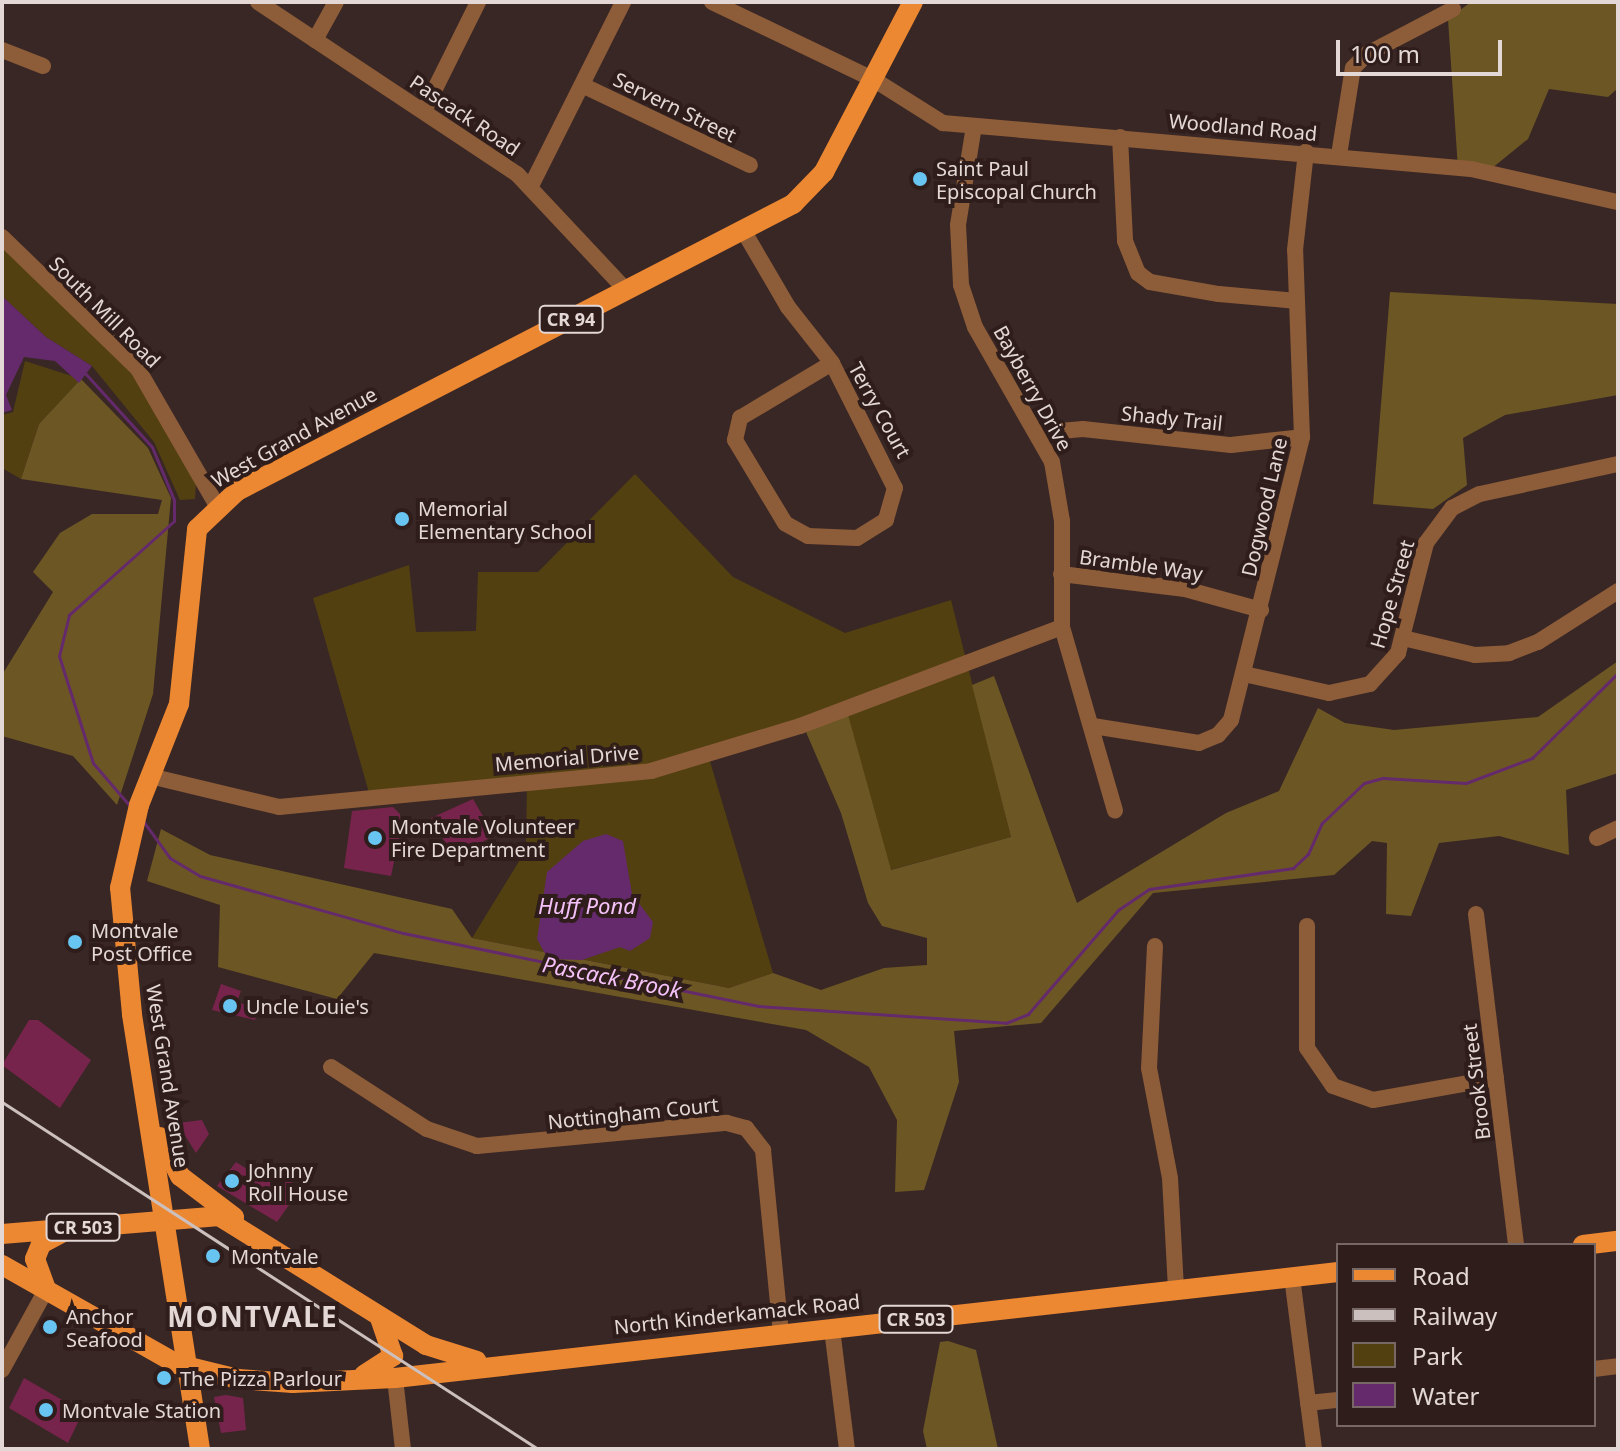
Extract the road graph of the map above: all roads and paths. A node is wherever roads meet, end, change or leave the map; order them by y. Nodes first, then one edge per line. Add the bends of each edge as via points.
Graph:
1 (258, 2) edge
2 (336, 2) edge
3 (478, 2) edge
4 (623, 2) edge
5 (712, 2) edge
6 (913, 2) edge
7 (1453, 9) dead end
8 (315, 40) junction
9 (2, 50) edge
10 (43, 66) dead end
11 (873, 79) junction
12 (582, 85) junction
13 (424, 111) junction
14 (974, 126) junction
15 (1120, 137) junction
16 (1306, 152) junction
17 (1339, 155) junction
18 (750, 165) dead end
19 (531, 186) junction
20 (1618, 202) edge
21 (743, 230) junction
22 (2, 237) edge
23 (626, 290) junction
24 (1297, 301) junction
25 (832, 363) junction
26 (1038, 433) junction
27 (1302, 437) junction
28 (1618, 464) edge
29 (217, 506) junction
30 (1061, 574) junction
31 (1618, 591) edge
32 (1261, 610) junction
33 (1062, 627) junction
34 (1403, 638) junction
35 (1244, 674) junction
36 (1093, 726) junction
37 (150, 776) junction
38 (1115, 811) dead end
39 (1618, 828) edge
40 (1597, 838) dead end
41 (1476, 914) dead end
42 (1307, 926) dead end
43 (1155, 946) dead end
44 (331, 1067) dead end
45 (1496, 1078) junction
46 (149, 1117) junction
47 (164, 1217) junction
48 (79, 1227) junction
49 (2, 1234) edge
50 (249, 1235) junction
51 (1618, 1241) edge
52 (1516, 1243) edge
53 (1596, 1244) edge
54 (2, 1265) edge
55 (1336, 1272) edge
56 (1292, 1277) junction
57 (46, 1290) junction
58 (1176, 1290) junction
59 (379, 1316) junction
60 (832, 1329) junction
61 (781, 1334) junction
62 (393, 1356) junction
63 (494, 1363) junction
64 (1618, 1366) edge
65 (190, 1368) junction
66 (1596, 1369) edge
67 (2, 1370) edge
68 (395, 1378) junction
69 (325, 1383) junction
70 (1336, 1400) edge
71 (1308, 1403) junction
72 (200, 1449) edge
73 (403, 1449) edge
74 (847, 1449) edge
75 (1314, 1449) edge

1 - 8 street, Pascack Road
2 - 8 street
3 - 13 street
4 - 12 street
5 - 11 street, Woodland Road
6 - 11 main road, CR 94
7 - 17 street via 1360,59 1349,77
8 - 13 street, Pascack Road
9 - 10 street
11 - 14 street, Woodland Road via 943,123
11 - 21 main road, West Grand Avenue / CR 94 via 815,185
12 - 18 street, Servern Street
12 - 19 street
13 - 19 street, Pascack Road
14 - 15 street, Woodland Road
14 - 26 street, Bayberry Drive via 958,225 961,285 975,327
15 - 16 street, Woodland Road
15 - 24 street via 1125,241 1138,273 1150,282
16 - 17 street, Woodland Road
16 - 24 street, Dogwood Lane via 1295,250
17 - 20 street, Woodland Road via 1471,169
19 - 23 street, Pascack Road
21 - 23 main road, West Grand Avenue / CR 94
21 - 25 street, Terry Court via 788,307
22 - 29 street, South Mill Road via 138,369
23 - 29 main road, West Grand Avenue / CR 94
24 - 27 street, Dogwood Lane
25 - 25 street, Terry Court via 895,488 886,520 857,538 808,536 785,523 735,440 740,418
26 - 27 street, Shady Trail via 1083,429 1231,445
26 - 30 street, Bayberry Drive via 1061,496
27 - 32 street, Dogwood Lane
28 - 34 street, Hope Street via 1480,494 1452,508 1426,543
29 - 37 main road, West Grand Avenue / CR 94 via 202,520 193,541 179,704
30 - 32 street, Bramble Way via 1185,589
30 - 33 street, Bayberry Drive
31 - 34 street via 1509,653 1475,655
32 - 35 street, Dogwood Lane
33 - 36 street, Bayberry Drive
33 - 37 street, Memorial Drive via 800,726 689,763 610,778 445,787 310,805 245,803
34 - 35 street, Hope Street via 1392,665 1357,690 1319,692
35 - 36 street, Dogwood Lane via 1231,720 1209,741 1189,743
36 - 38 street, Bayberry Drive
37 - 46 main road, West Grand Avenue / CR 94 via 125,848 122,930
39 - 40 street
41 - 45 street, Brook Street
42 - 45 street via 1307,1048 1333,1086 1373,1100
43 - 58 street via 1148,1055 1170,1178
44 - 61 street, Nottingham Court via 427,1129 477,1146 727,1123 746,1128 763,1150
45 - 52 street, Brook Street
46 - 47 main road, West Grand Avenue / CR 94
46 - 50 main road via 180,1176
47 - 48 main road, CR 503
47 - 50 main road, CR 503 via 219,1216
47 - 65 main road, West Grand Avenue / CR 94
48 - 49 main road, CR 503
48 - 57 main road via 41,1244 36,1274
50 - 59 main road, CR 503
51 - 53 main road
54 - 57 main road, CR 503
55 - 56 main road, North Kinderkamack Road / CR 503
56 - 58 main road, North Kinderkamack Road / CR 503
56 - 71 street
57 - 65 main road, CR 503 via 152,1353
57 - 67 street
58 - 60 main road, North Kinderkamack Road / CR 503
59 - 62 main road
59 - 63 main road, CR 503 via 449,1355
60 - 61 main road, North Kinderkamack Road / CR 503
60 - 74 street
61 - 63 main road, North Kinderkamack Road / CR 503
62 - 68 main road
62 - 69 main road via 372,1373
63 - 68 main road, North Kinderkamack Road / CR 503
64 - 66 street
65 - 69 main road, North Kinderkamack Road / CR 503 via 255,1381
65 - 72 main road, CR 94
68 - 69 main road, North Kinderkamack Road / CR 503
68 - 73 street
70 - 71 street
71 - 75 street

